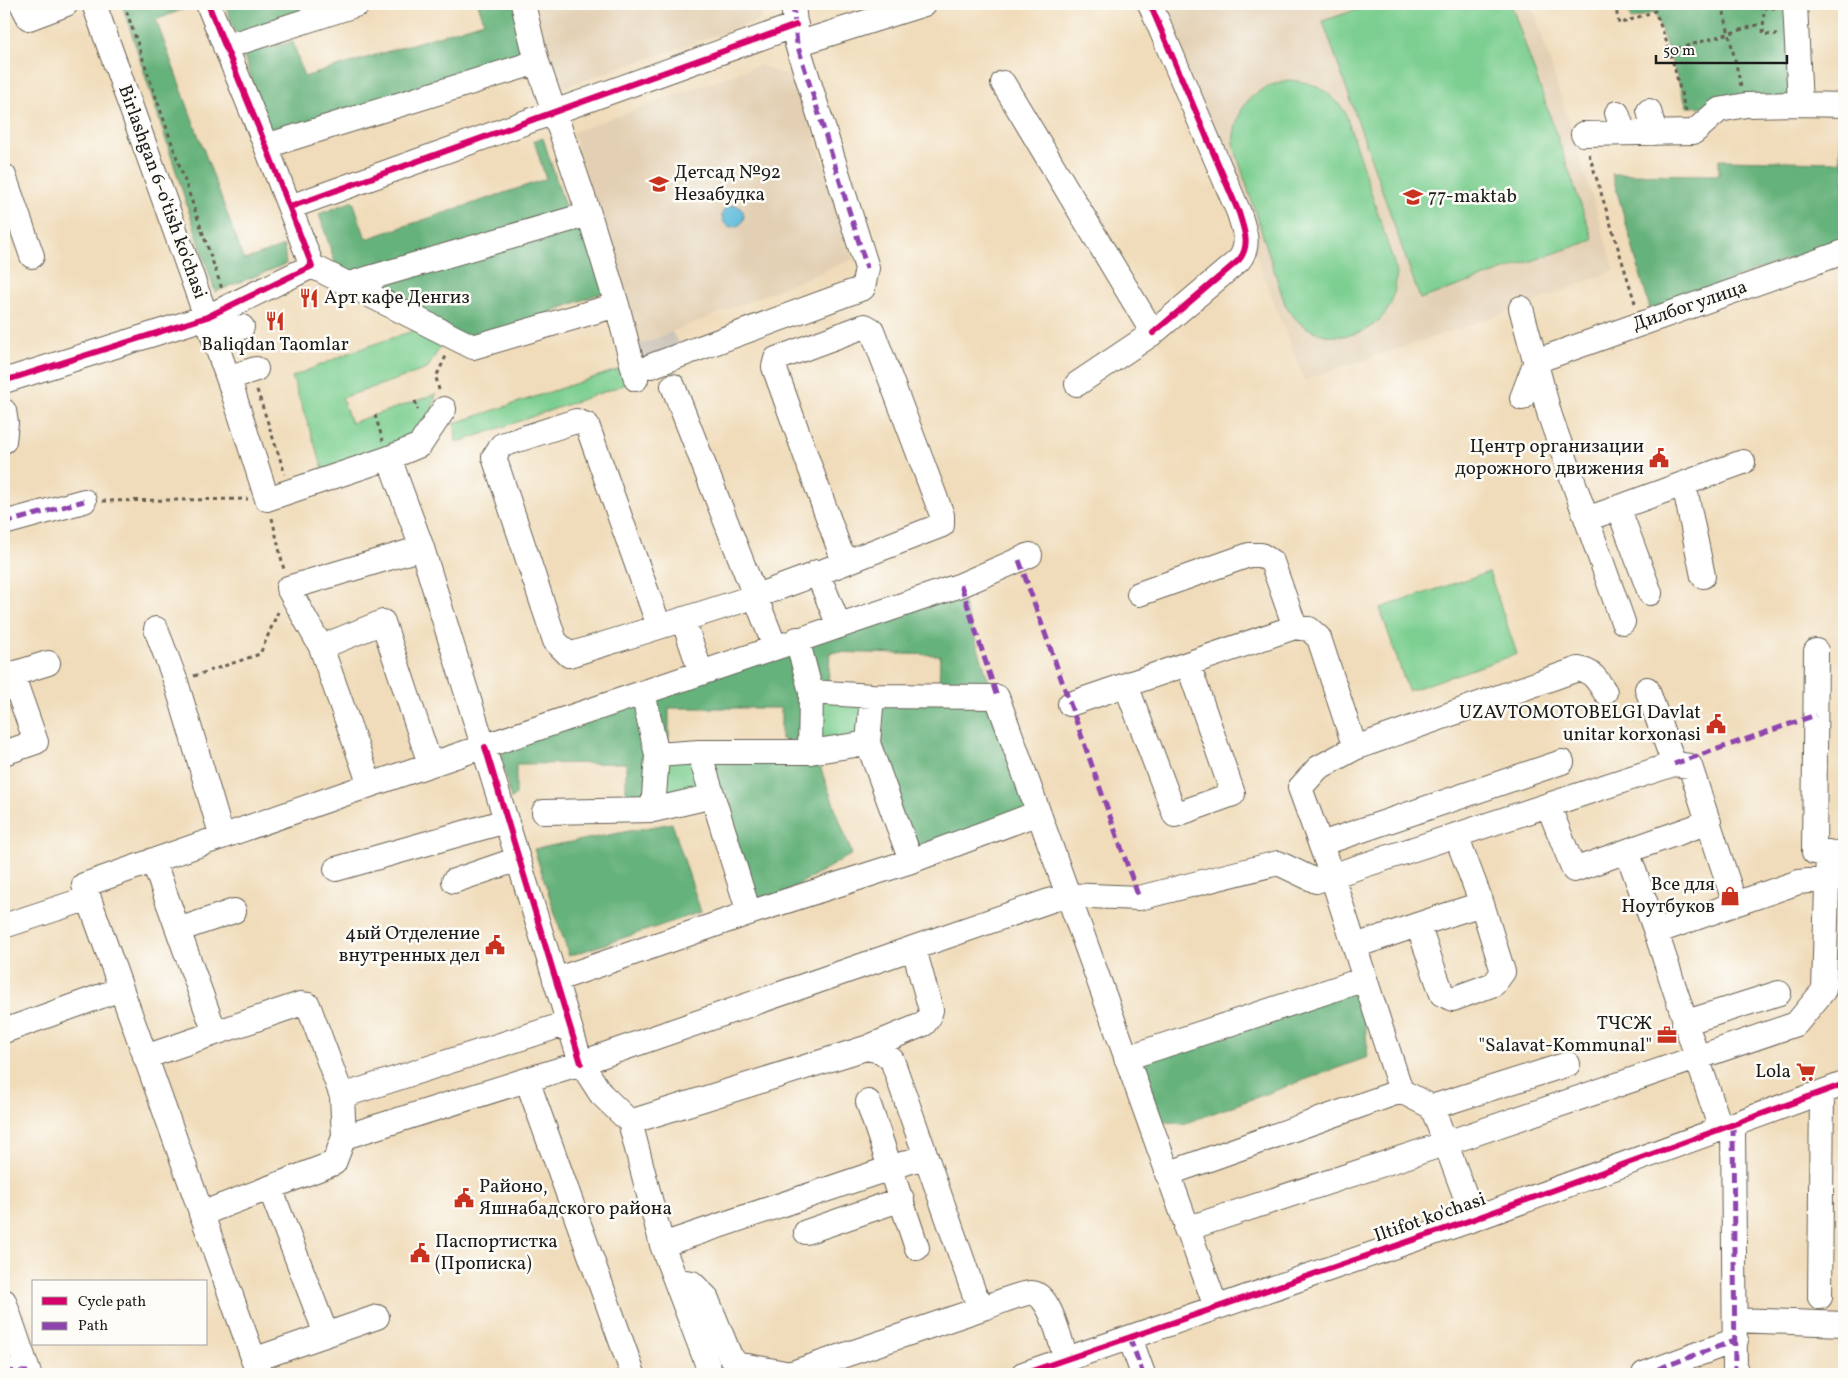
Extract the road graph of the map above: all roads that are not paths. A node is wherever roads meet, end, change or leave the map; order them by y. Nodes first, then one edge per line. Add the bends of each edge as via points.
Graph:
1 (22, 4) edge
2 (66, 4) edge
3 (94, 4) edge
4 (208, 4) edge
5 (358, 4) edge
6 (523, 4) edge
7 (924, 4) edge
8 (1150, 4) edge
9 (1795, 4) edge
10 (795, 24) edge
11 (226, 47) junction
12 (537, 62) junction
13 (1003, 82) dead end
14 (1800, 104) junction
15 (1844, 105) edge
16 (553, 112) junction
17 (1583, 134) road end
18 (266, 146) junction
19 (4, 176) edge
20 (290, 207) junction
21 (589, 214) junction
22 (1844, 252) edge
23 (32, 256) dead end
24 (312, 266) junction
25 (349, 284) junction
26 (617, 305) junction
27 (1521, 308) dead end
28 (210, 326) junction
29 (242, 327) dead end
30 (1153, 333) junction
31 (1536, 361) junction
32 (4, 381) edge
33 (1077, 384) dead end
34 (673, 386) dead end
35 (1522, 398) dead end
36 (444, 409) road end
37 (4, 411) edge
38 (4, 441) edge
39 (389, 458) junction
40 (1743, 462) dead end
41 (1684, 484) junction
42 (84, 501) road end
43 (1618, 507) junction
44 (1587, 519) junction
45 (4, 522) edge
46 (422, 548) junction
47 (1030, 555) dead end
48 (844, 562) junction
49 (818, 572) junction
50 (1703, 576) dead end
51 (1650, 593) dead end
52 (1139, 594) dead end
53 (755, 596) junction
54 (683, 619) junction
55 (1623, 622) dead end
56 (659, 626) junction
57 (839, 626) junction
58 (1295, 627) junction
59 (156, 629) dead end
60 (797, 639) junction
61 (321, 647) junction
62 (775, 647) junction
63 (1816, 651) dead end
64 (48, 663) dead end
65 (1188, 664) junction
66 (701, 673) junction
67 (8, 676) edge
68 (1126, 685) junction
69 (1647, 689) dead end
70 (811, 692) junction
71 (1605, 692) dead end
72 (643, 693) junction
73 (872, 696) junction
74 (1070, 704) dead end
75 (868, 743) junction
76 (485, 747) junction
77 (1355, 748) junction
78 (699, 752) junction
79 (810, 752) junction
80 (4, 753) edge
81 (657, 755) junction
82 (1562, 762) dead end
83 (430, 764) junction
84 (1674, 764) junction
85 (370, 785) junction
86 (713, 796) junction
87 (1548, 805) junction
88 (653, 810) junction
89 (544, 812) dead end
90 (1038, 813) junction
91 (506, 821) junction
92 (1708, 822) junction
93 (1456, 835) junction
94 (222, 836) junction
95 (1321, 844) junction
96 (1627, 851) junction
97 (1836, 852) edge
98 (518, 859) junction
99 (153, 860) junction
100 (910, 862) junction
101 (336, 869) dead end
102 (1332, 876) junction
103 (1827, 879) junction
104 (454, 881) dead end
105 (86, 891) junction
106 (1066, 895) junction
107 (1482, 904) junction
108 (1736, 904) junction
109 (234, 911) dead end
110 (4, 912) edge
111 (749, 914) junction
112 (1418, 925) junction
113 (4, 926) edge
114 (178, 930) junction
115 (1656, 932) junction
116 (1355, 946) junction
117 (914, 949) junction
118 (1365, 979) junction
119 (556, 980) junction
120 (121, 989) junction
121 (1779, 993) dead end
122 (568, 1023) junction
123 (1684, 1023) junction
124 (4, 1031) edge
125 (215, 1033) junction
126 (866, 1048) junction
127 (145, 1057) junction
128 (1126, 1058) junction
129 (1696, 1058) junction
130 (581, 1063) junction
131 (1568, 1064) dead end
132 (526, 1080) junction
133 (1844, 1084) edge
134 (1401, 1091) junction
135 (1822, 1092) junction
136 (342, 1096) junction
137 (868, 1102) dead end
138 (1432, 1107) junction
139 (630, 1122) junction
140 (1727, 1128) junction
141 (344, 1138) junction
142 (1447, 1143) junction
143 (926, 1156) junction
144 (1167, 1174) junction
145 (270, 1188) junction
146 (902, 1199) junction
147 (201, 1214) junction
148 (1474, 1219) junction
149 (1186, 1229) junction
150 (806, 1232) dead end
151 (662, 1244) junction
152 (917, 1248) dead end
153 (676, 1281) junction
154 (1820, 1297) dead end
155 (4, 1301) edge
156 (986, 1307) junction
157 (1216, 1307) junction
158 (377, 1318) dead end
159 (1844, 1324) edge
160 (1735, 1330) junction
161 (326, 1334) junction
162 (1130, 1338) junction
163 (1066, 1360) junction
164 (256, 1367) edge
165 (4, 1371) edge
166 (28, 1373) edge
167 (633, 1374) edge
168 (711, 1374) edge
169 (790, 1374) edge
170 (1023, 1374) edge
171 (1143, 1374) edge
172 (1644, 1374) edge
173 (1735, 1374) edge

1 - 2 street via 30,18
3 - 28 street, Birlashgan 6-o'tish ko'chasi
4 - 11 street
5 - 11 street
6 - 12 street
7 - 10 street
8 - 30 street via 1239,213 1246,239 1244,254 1239,260
9 - 14 street
10 - 16 street
10 - 26 street via 835,188 858,240 873,260 863,288 644,373
11 - 18 street
12 - 16 street
12 - 18 street
13 - 30 street
14 - 15 street
14 - 17 street via 1719,110 1694,132 1652,122 1620,123
16 - 20 street
16 - 21 street
18 - 20 street
19 - 23 street
20 - 24 street
21 - 25 street
21 - 26 street
22 - 31 street, Дилбог улица
24 - 25 street
24 - 28 street via 295,283 228,306
25 - 26 street via 473,347
27 - 31 street
28 - 29 street
28 - 32 street
28 - 39 street, Birlashgan 6-o'tish ko'chasi via 245,373 268,499
30 - 33 street
31 - 35 street
31 - 44 street via 1550,416
34 - 53 street
36 - 39 street via 420,445
37 - 38 street
39 - 46 street
40 - 41 street
41 - 43 street
41 - 50 street
42 - 45 street
43 - 44 street
43 - 51 street
44 - 55 street
46 - 61 street via 288,588
46 - 76 street
47 - 57 street via 961,585
48 - 48 street via 774,367 776,359 865,326 872,330 942,514 942,525
48 - 49 street
49 - 53 street
49 - 57 street
52 - 58 street via 1250,556 1261,556 1272,562
53 - 54 street
53 - 62 street
54 - 56 street
54 - 66 street
56 - 56 street via 587,425 576,421 502,445 494,456 556,641 568,655
57 - 60 street
58 - 65 street
58 - 77 street via 1309,629 1319,638
59 - 94 street via 176,682
60 - 62 street
60 - 70 street
61 - 83 street via 383,622
61 - 85 street
62 - 66 street
63 - 97 street via 1814,852
64 - 67 street
65 - 68 street
65 - 68 street via 1233,794 1175,815
66 - 72 street
67 - 80 street via 36,742
68 - 74 street
69 - 84 street
70 - 73 street
70 - 79 street
71 - 77 street via 1594,675 1578,669
72 - 76 street
72 - 81 street
73 - 75 street
73 - 90 street via 997,697
75 - 79 street
75 - 100 street
76 - 83 street
76 - 91 street
77 - 95 street via 1318,768 1300,788
78 - 79 street
78 - 81 street
78 - 86 street
81 - 88 street
82 - 95 street
83 - 85 street
84 - 87 street
84 - 92 street via 1690,766
85 - 94 street
86 - 88 street
86 - 111 street
87 - 93 street
87 - 96 street via 1574,870
88 - 89 street
90 - 100 street
90 - 106 street
91 - 98 street
91 - 101 street
92 - 96 street
92 - 108 street
93 - 102 street
93 - 107 street
94 - 99 street
95 - 102 street
96 - 115 street
97 - 103 street
98 - 104 street
98 - 119 street
99 - 105 street
99 - 114 street
100 - 111 street
102 - 106 street via 1316,881 1278,863 1139,898
102 - 116 street
103 - 108 street via 1799,882
103 - 129 street via 1824,990 1796,1024
105 - 110 street
105 - 113 street
105 - 120 street
106 - 117 street
106 - 128 street
107 - 112 street
107 - 112 street via 1503,972 1494,984 1453,999 1442,994
108 - 115 street
109 - 114 street
111 - 119 street
112 - 116 street
114 - 125 street
115 - 123 street
116 - 118 street
117 - 126 street via 931,1010 929,1018 924,1024
117 - 130 street
118 - 128 street
118 - 134 street
119 - 122 street
120 - 124 street
120 - 127 street
121 - 123 street
122 - 130 street
122 - 136 street
123 - 129 street
125 - 127 street
125 - 136 street via 300,1004 308,1006
126 - 139 street
126 - 143 street via 881,1051 892,1060
127 - 147 street
128 - 144 street
129 - 140 street
129 - 142 street
130 - 132 street
130 - 139 street via 601,1094
131 - 138 street
132 - 141 street
132 - 167 street
133 - 135 street, Iltifot ko'chasi
134 - 138 street
134 - 144 street
135 - 140 street, Iltifot ko'chasi
135 - 154 street
136 - 141 street
137 - 146 street
138 - 142 street
139 - 151 street
140 - 148 street, Iltifot ko'chasi
140 - 160 street
141 - 145 street via 334,1164
142 - 148 street
142 - 149 street
143 - 151 street
143 - 156 street via 975,1296
144 - 149 street
145 - 147 street
145 - 161 street
146 - 150 street
146 - 152 street
147 - 164 street
148 - 157 street, Iltifot ko'chasi
149 - 157 street
151 - 153 street
153 - 168 street
153 - 169 street via 692,1284 706,1297 730,1356 737,1364
155 - 166 street
156 - 163 street via 1032,1293 1042,1296
156 - 169 street
157 - 162 street, Iltifot ko'chasi
158 - 161 street
159 - 160 street
160 - 172 street
160 - 173 street
161 - 164 street
162 - 163 street, Iltifot ko'chasi
162 - 171 street
163 - 170 street, Iltifot ko'chasi
165 - 166 street

